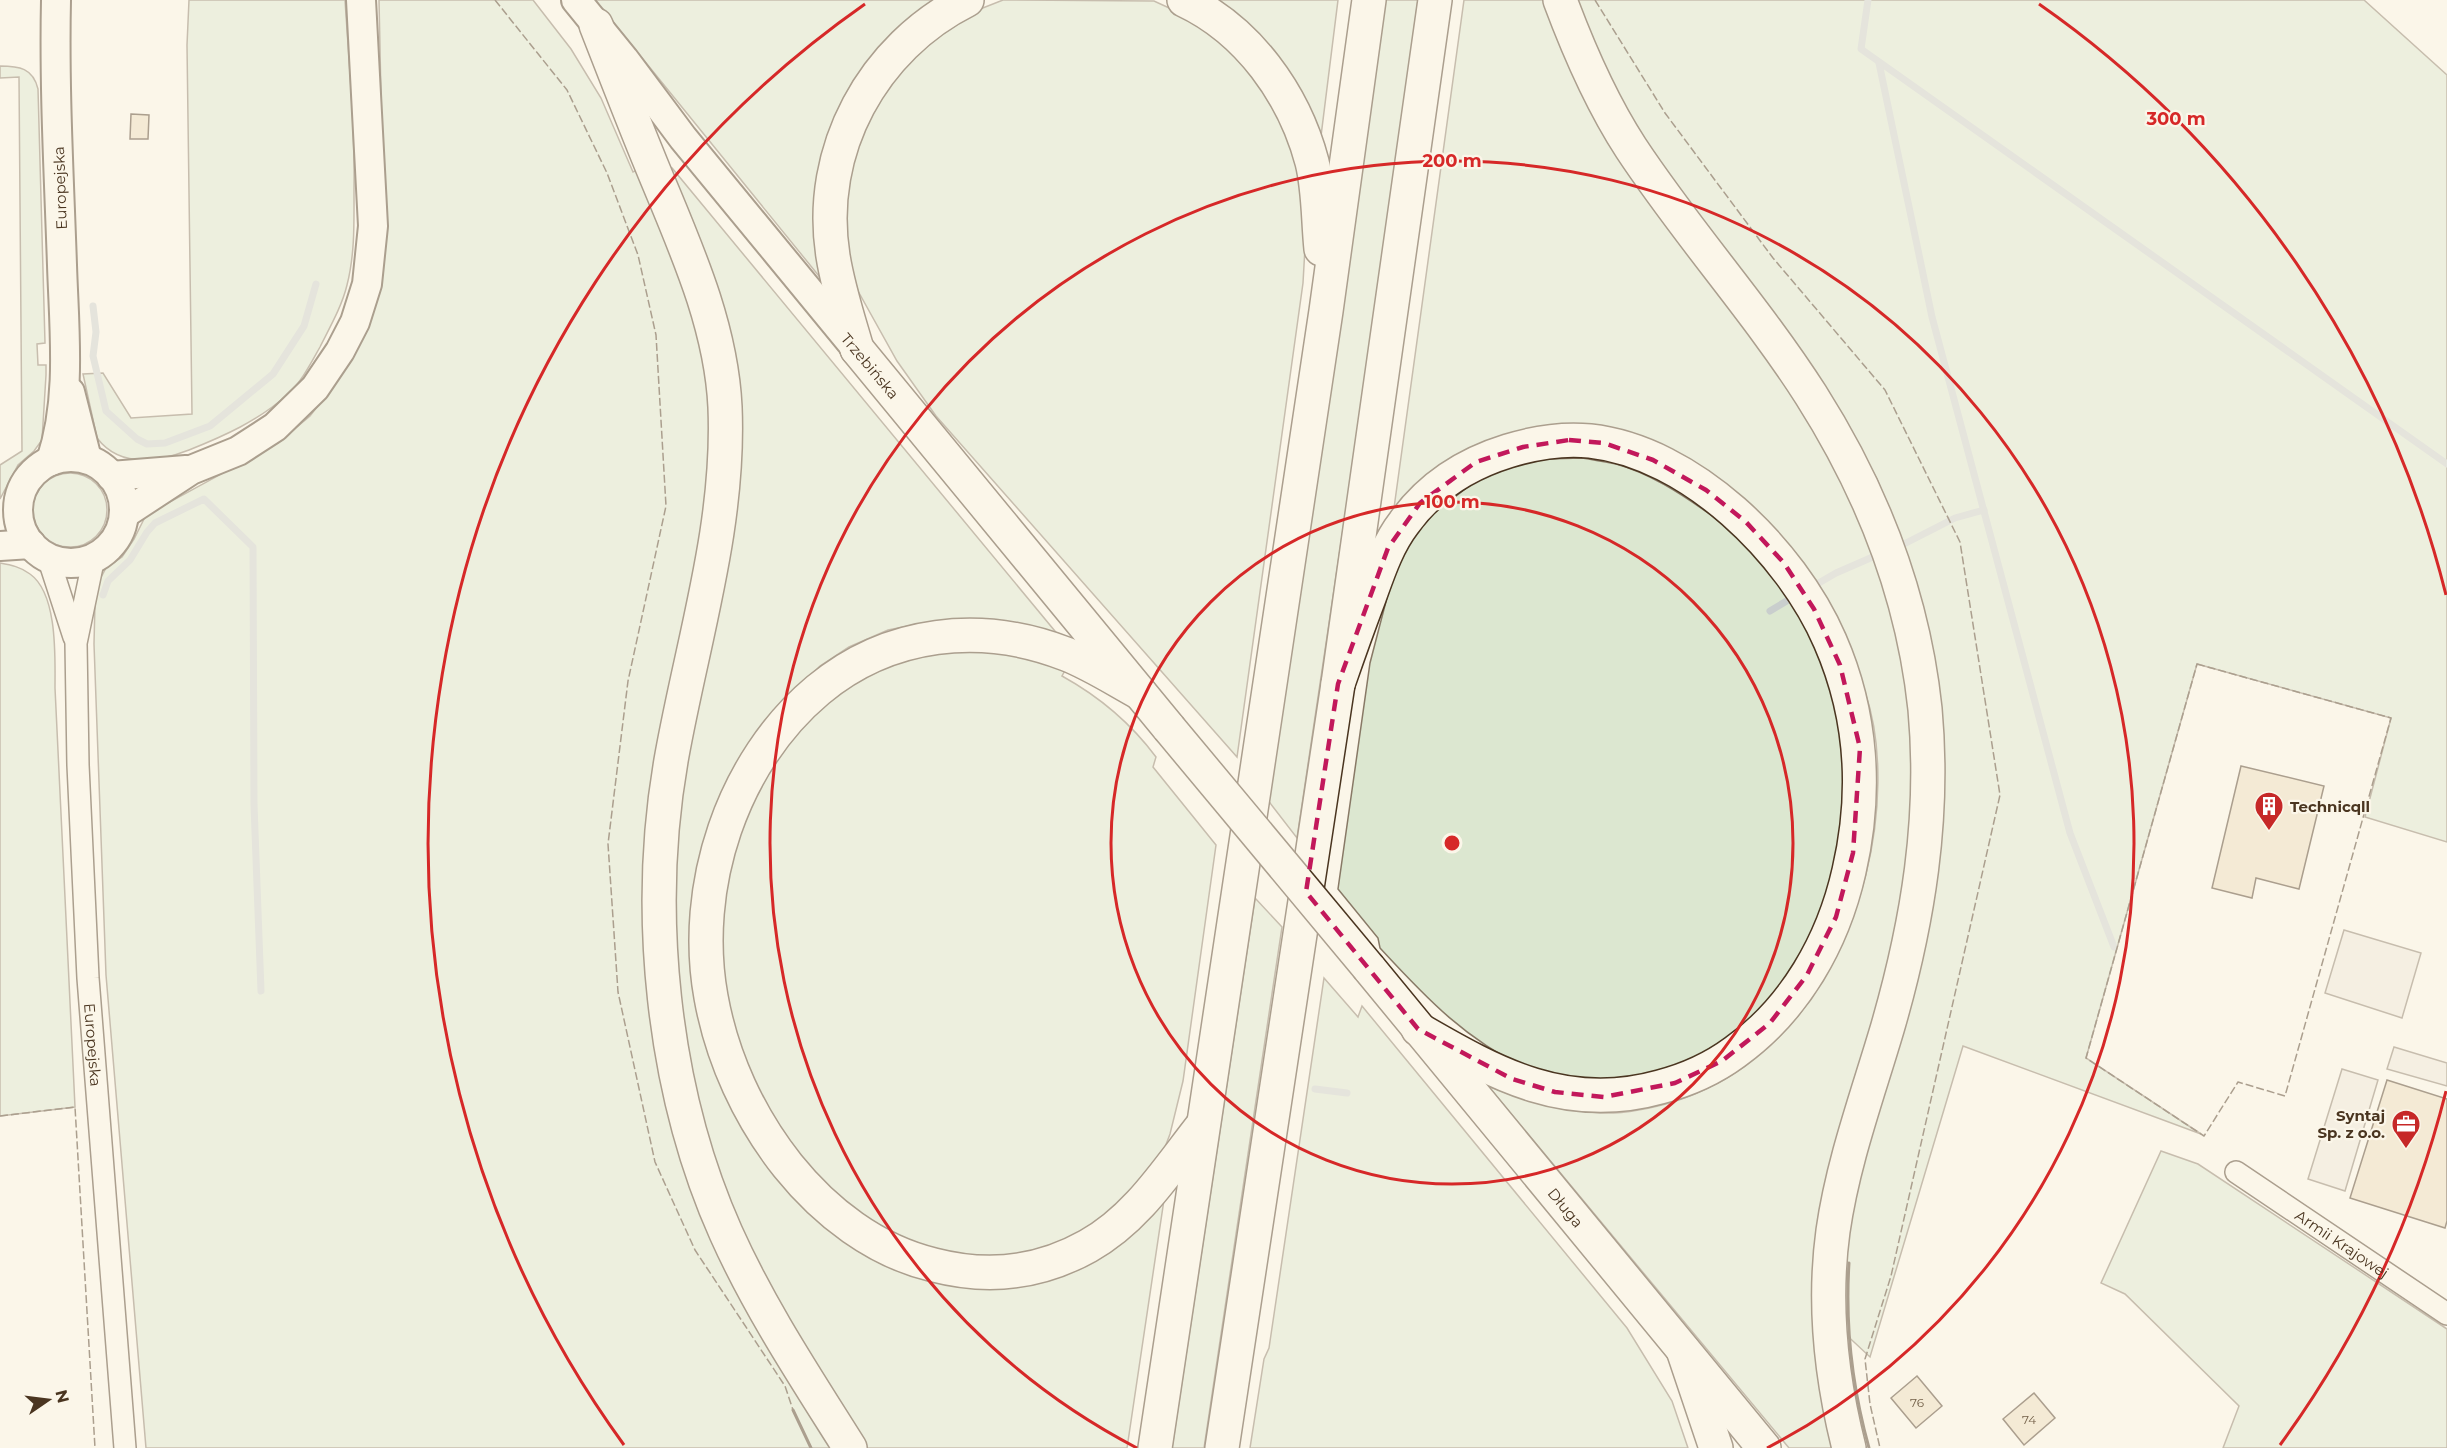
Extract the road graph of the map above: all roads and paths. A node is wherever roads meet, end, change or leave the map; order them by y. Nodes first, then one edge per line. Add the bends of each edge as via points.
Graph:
1 (56, 0) edge
2 (362, 0) edge
3 (967, 0) edge
4 (1184, 0) edge
5 (1369, 0) edge
6 (1435, 0) edge
7 (1560, 0) edge
8 (586, 12) edge
9 (1326, 310) junction
10 (857, 349) junction
11 (66, 377) junction
12 (87, 459) junction
13 (51, 461) junction
14 (191, 470) junction
15 (111, 476) junction
16 (9, 512) edge
17 (124, 514) junction
18 (0, 546) edge
19 (40, 550) junction
20 (94, 557) junction
21 (76, 643) junction
22 (1338, 684) junction
23 (1140, 693) junction
24 (1369, 968) joint
25 (1418, 1029) junction
26 (1204, 1124) junction
27 (2236, 1172) dead end
28 (2447, 1314) edge
29 (1683, 1350) junction
30 (1229, 1398) junction
31 (125, 1448) edge
32 (850, 1448) edge
33 (1155, 1448) edge
34 (1222, 1448) edge
35 (1229, 1448) edge
36 (1716, 1448) edge
37 (1764, 1448) edge
38 (1849, 1448) edge

1 - 11 main road, Europejska
2 - 14 main road via 373,226 360,310 350,334 308,398 250,445
3 - 10 main road via 933,19 889,60 855,110 839,152 831,231 837,273
4 - 9 main road via 1198,6 1247,44 1280,87 1293,112 1307,146 1316,185
5 - 9 main road
6 - 22 main road
7 - 38 main road via 1594,82 1629,144 1810,393 1837,438 1884,534 1913,636 1927,746 1922,880 1889,1021 1849,1154 1833,1230 1829,1277 1831,1351
8 - 10 main road, Trzebińska via 682,138
8 - 32 main road via 697,278 718,348 725,405 725,480 719,530 664,805 658,914 670,1037 703,1172 725,1231 781,1337
9 - 26 main road
10 - 23 main road, Trzebińska
11 - 12 main road, Europejska
11 - 13 main road, Europejska
12 - 13 main road
12 - 15 main road
13 - 16 main road via 26,481
14 - 15 main road
14 - 17 main road
15 - 17 main road via 120,490
16 - 19 main road
17 - 20 main road via 115,539
18 - 19 main road
19 - 20 main road via 72,562
19 - 21 street, Europejska
20 - 21 street, Europejska
21 - 31 street, Europejska via 88,978
22 - 25 main road via 1388,548 1420,503 1457,474 1496,455 1547,442 1589,441 1628,449 1681,475 1729,507 1767,543 1799,584 1829,639 1855,719 1860,748 1858,817 1836,916 1824,946 1789,1001 1770,1023 1722,1061 1699,1074 1649,1090 1604,1097 1577,1096 1512,1079
22 - 30 main road
23 - 24 main road, Trzebińska, bridge
23 - 26 main road via 1070,655 1043,646 1007,638 963,635 895,645 834,677 781,726 741,789 728,819 709,909 711,996 734,1076 776,1151 820,1201 847,1223 898,1254 925,1263 989,1274 1019,1271 1060,1260 1089,1246 1134,1211
24 - 25 main road, Długa
25 - 29 main road, Długa
26 - 33 main road
27 - 28 street, Armii Krajowej
29 - 36 main road
29 - 37 main road, Długa
30 - 34 main road
30 - 35 main road

